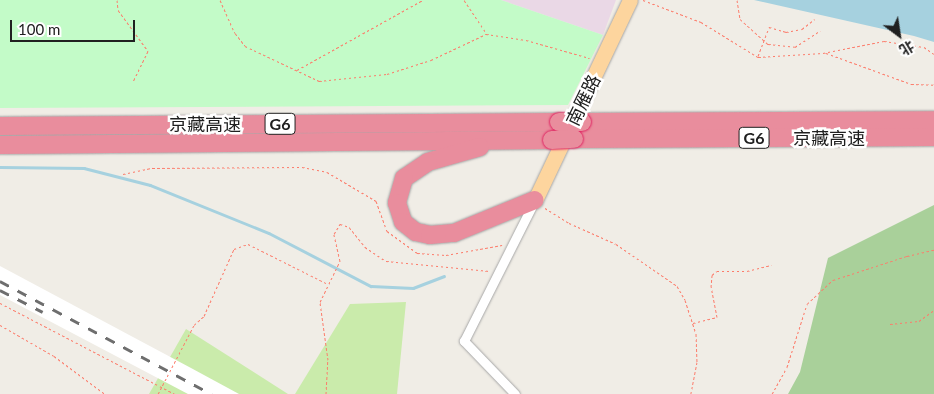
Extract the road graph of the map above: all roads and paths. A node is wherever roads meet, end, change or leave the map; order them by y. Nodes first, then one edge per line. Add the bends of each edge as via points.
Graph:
1 (117, 0) edge
2 (220, 0) edge
3 (423, 0) edge
4 (464, 0) edge
5 (630, 0) edge
6 (641, 0) edge
7 (737, 0) edge
8 (815, 19) dead end
9 (820, 31) dead end
10 (486, 34) junction
11 (763, 40) junction
12 (823, 53) junction
13 (934, 54) edge
14 (758, 56) junction
15 (601, 62) junction
16 (296, 71) junction
17 (133, 82) dead end
18 (934, 84) edge
19 (934, 120) edge
20 (0, 126) edge
21 (934, 137) edge
22 (505, 140) junction
23 (0, 145) edge
24 (123, 174) dead end
25 (535, 200) junction
26 (511, 247) junction
27 (934, 250) edge
28 (771, 266) dead end
29 (499, 269) junction
30 (328, 284) junction
31 (0, 303) edge
32 (934, 310) edge
33 (692, 323) junction
34 (890, 324) dead end
35 (0, 325) edge
36 (164, 388) junction
37 (105, 394) edge
38 (158, 394) edge
39 (175, 394) edge
40 (326, 394) edge
41 (515, 394) edge
42 (691, 394) edge
43 (772, 394) edge

1 - 17 path via 118,10 148,51
2 - 16 path via 235,33 245,46
3 - 16 path
4 - 10 path
5 - 15 main road, 南雁路
6 - 14 path via 701,22
7 - 11 path via 740,19
8 - 11 path via 802,29 786,32 769,27
9 - 11 path via 795,47
10 - 15 path via 526,40
10 - 16 path via 431,60 387,74 319,81
11 - 14 path
12 - 13 path via 884,41 924,47
12 - 14 path
12 - 18 path via 911,84
15 - 25 main road, 南雁路
19 - 20 highway, 京藏高速 / G6, bridge
21 - 22 highway, 京藏高速 / G6, bridge
22 - 23 highway, 京藏高速 / G6
22 - 25 highway via 415,168 404,178 399,190 397,203 404,222 416,232 448,234
24 - 26 path via 152,168 311,168 328,172 376,202 387,231 417,253 446,255 497,244
25 - 26 street
25 - 33 path via 561,219 616,244 677,286
26 - 29 street
27 - 43 path via 832,280 807,304 787,368
28 - 33 path via 747,271 717,271 712,275 711,286 717,317
29 - 30 path via 481,272 386,260 365,247 349,228 340,224 334,234 340,261
29 - 41 street via 464,341
30 - 36 path via 248,244 234,249 204,316 194,325
30 - 40 path via 320,302 328,360
31 - 36 path
32 - 34 path via 919,321
33 - 42 path via 697,362
35 - 37 path via 54,356
36 - 38 path
36 - 39 path

